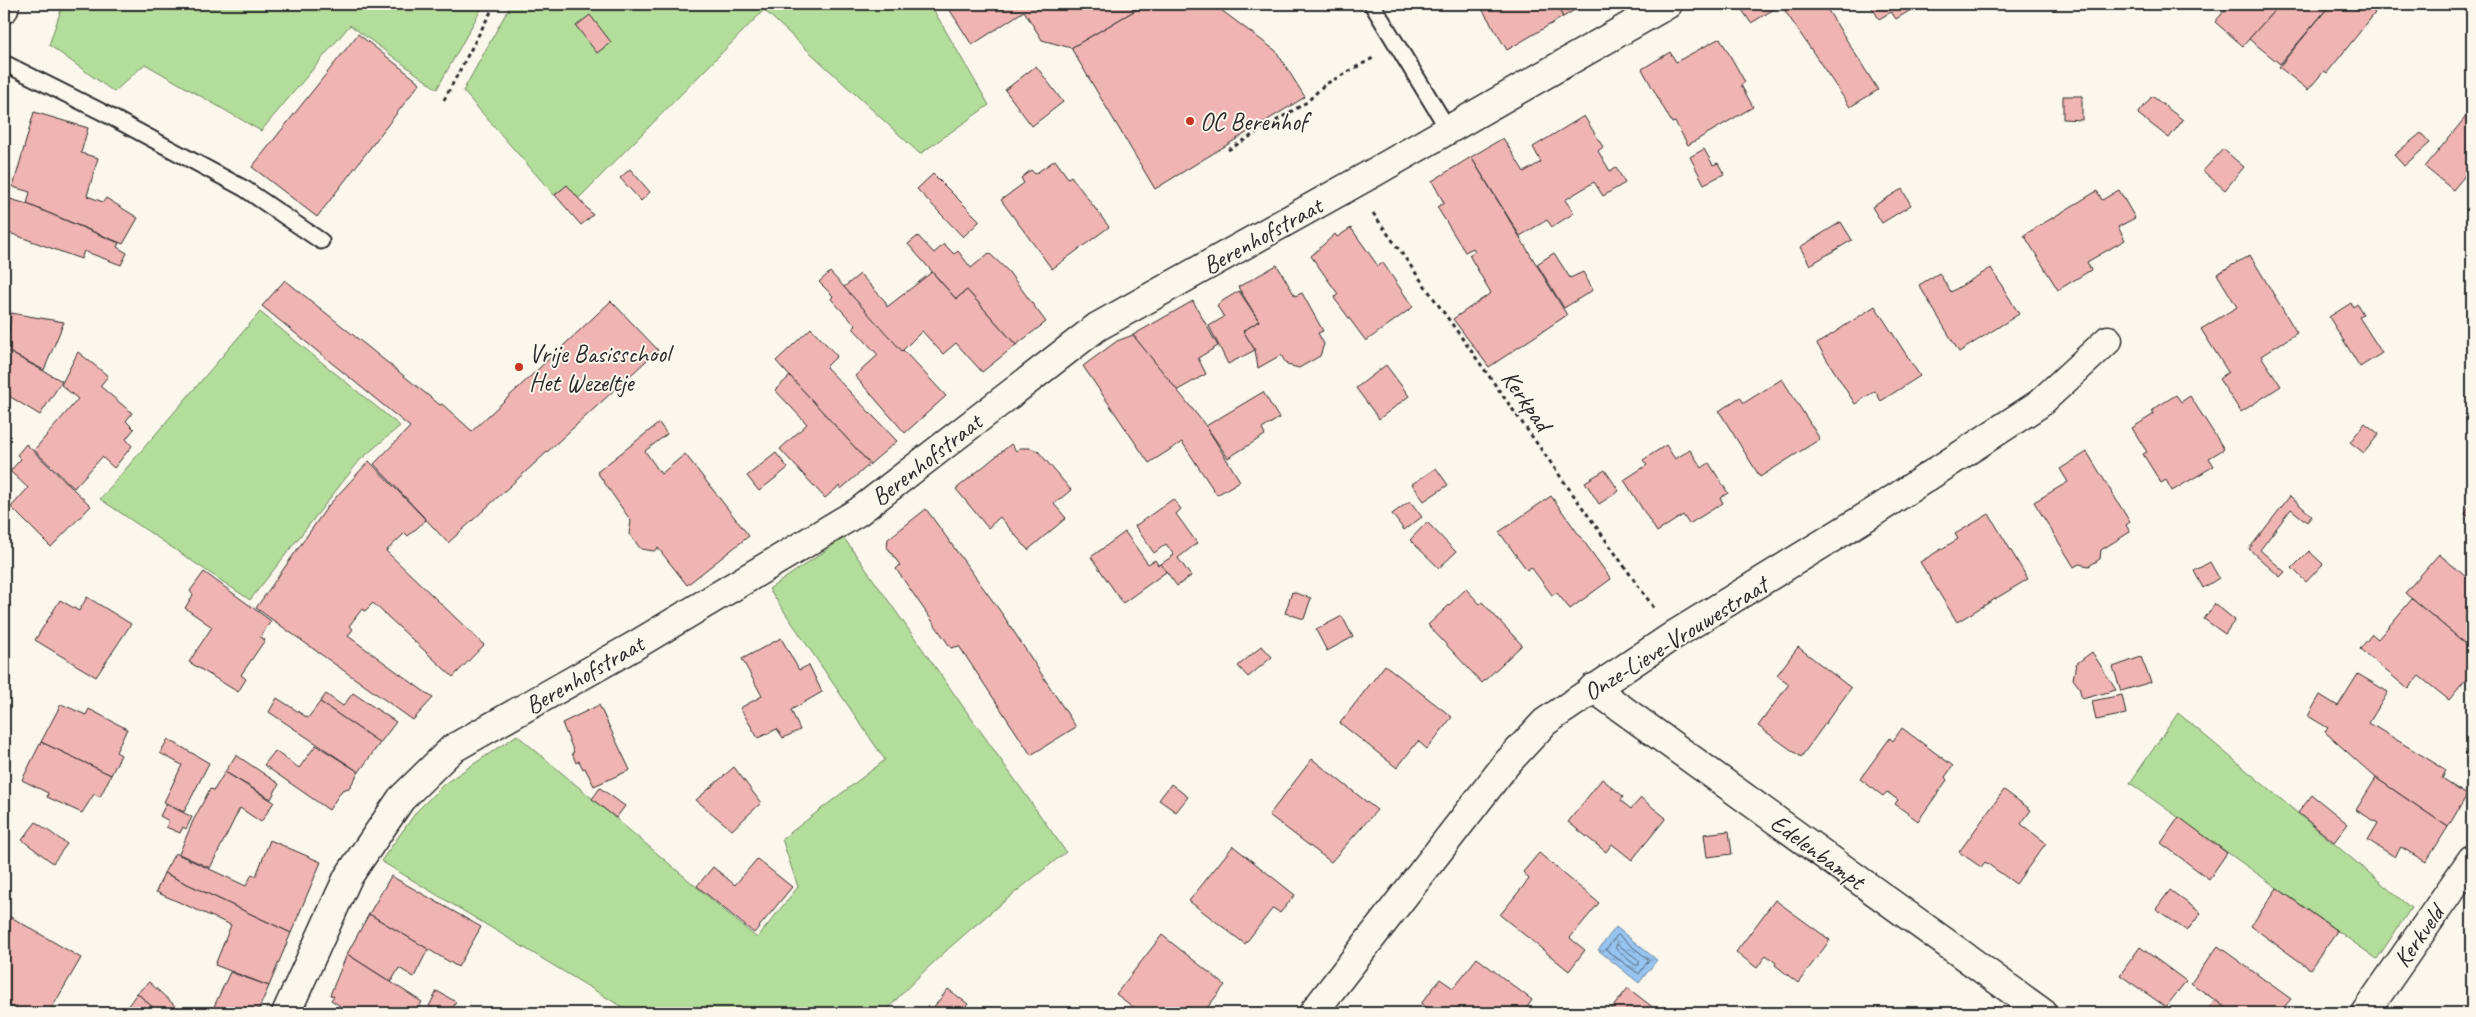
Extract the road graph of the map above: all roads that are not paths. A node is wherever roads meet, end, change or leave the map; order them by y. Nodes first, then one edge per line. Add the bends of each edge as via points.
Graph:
1 (5, 4) edge
2 (1372, 4) edge
3 (1668, 4) edge
4 (4, 8) edge
5 (4, 63) edge
6 (1448, 129) junction
7 (322, 241) dead end
8 (2108, 340) dead end
9 (1593, 688) junction
10 (2472, 859) edge
11 (286, 1013) edge
12 (1313, 1013) edge
13 (2043, 1013) edge
14 (2365, 1013) edge

1 - 4 street
2 - 6 lane
3 - 6 street, Berenhofstraat
5 - 7 lane via 71,95 245,189
6 - 11 street, Berenhofstraat via 1097,327 858,512 634,646 452,749 401,799 348,877
8 - 9 street, Onze-Lieve-Vrouwestraat via 2039,404
9 - 12 street, Onze-Lieve-Vrouwestraat via 1545,722 1507,763
9 - 13 street, Edelenbampt
10 - 14 street, Kerkveld

